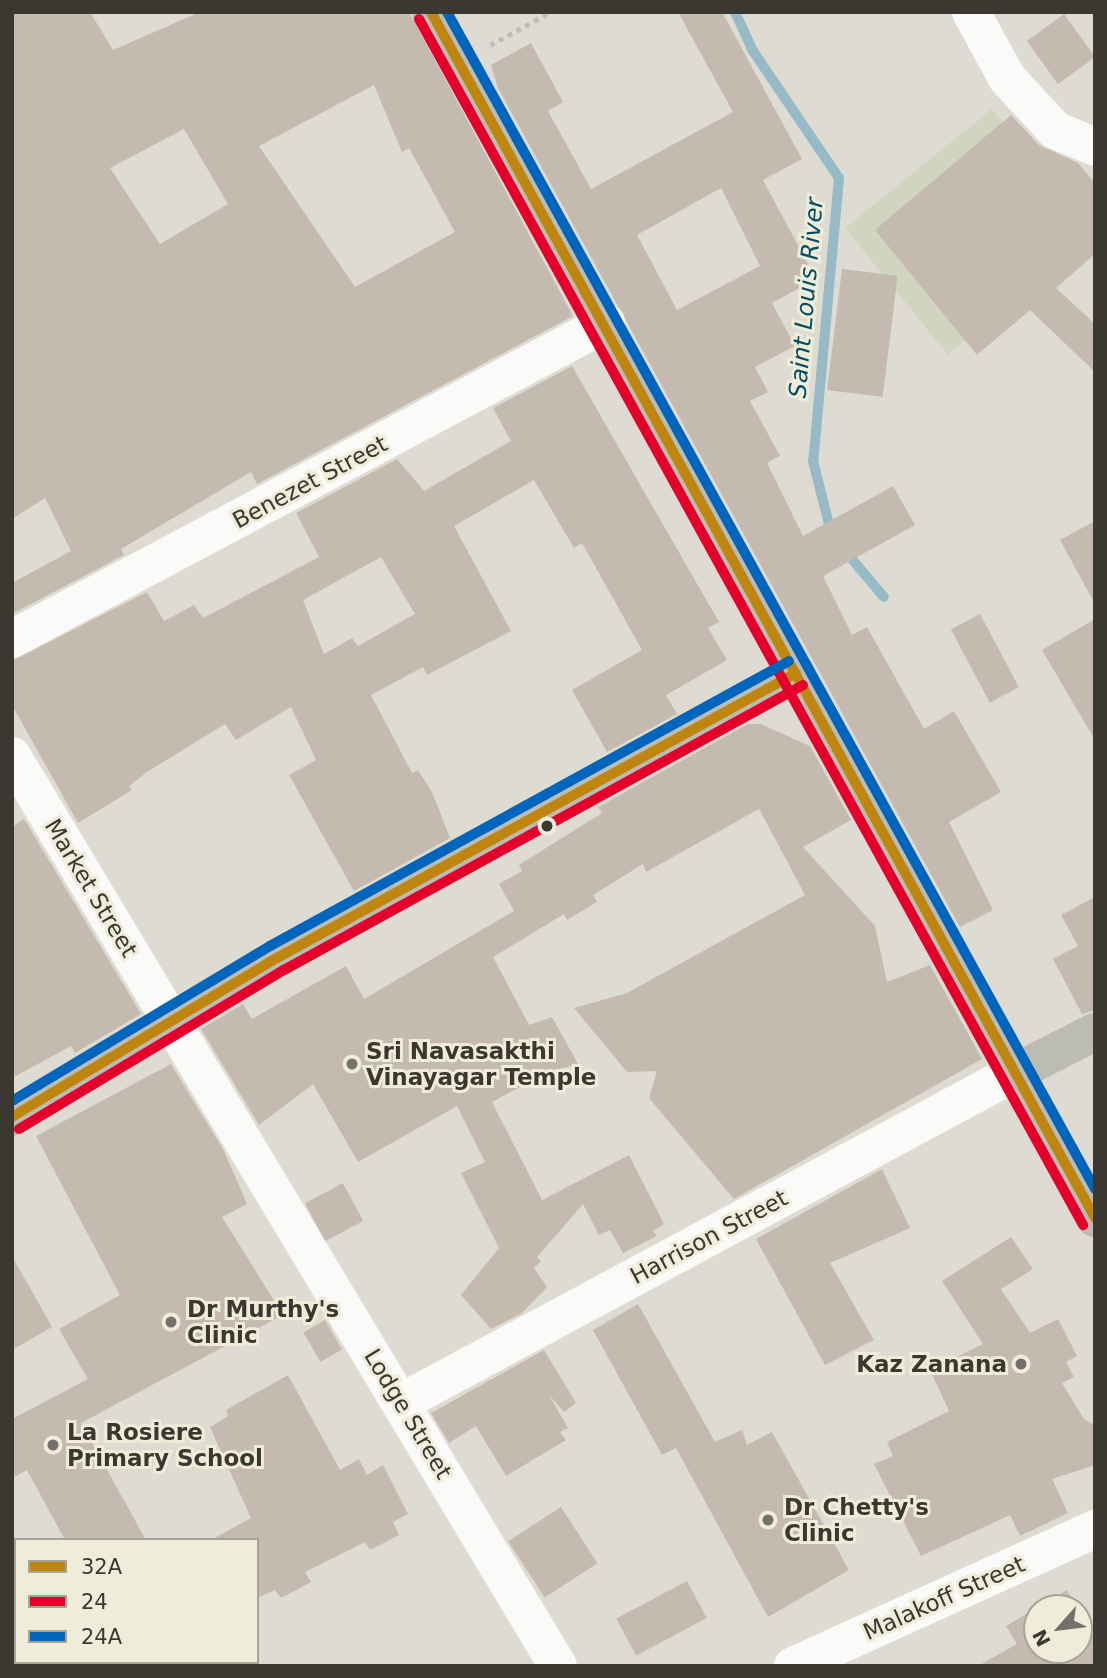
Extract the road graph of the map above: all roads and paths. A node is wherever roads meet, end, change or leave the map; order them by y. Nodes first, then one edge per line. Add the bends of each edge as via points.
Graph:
1 (431, 12) edge
2 (551, 12) edge
3 (972, 12) edge
4 (462, 60) junction
5 (1095, 147) edge
6 (607, 323) junction
7 (12, 639) edge
8 (796, 673) junction
9 (12, 756) edge
10 (167, 1022) junction
11 (1095, 1032) edge
12 (1016, 1072) junction
13 (12, 1117) edge
14 (1095, 1218) edge
15 (401, 1402) junction
16 (1095, 1529) edge
17 (558, 1666) edge
18 (793, 1666) edge

1 - 4 main road
2 - 4 path
3 - 5 street via 1007,78 1055,130
4 - 6 main road
6 - 7 street, Benezet Street
6 - 8 main road
8 - 10 main road
8 - 12 main road
9 - 10 street, Market Street
10 - 13 main road
10 - 15 street, Lodge Street
11 - 12 main road
12 - 14 main road
12 - 15 street, Harrison Street
15 - 17 street, Lodge Street
16 - 18 street, Malakoff Street

